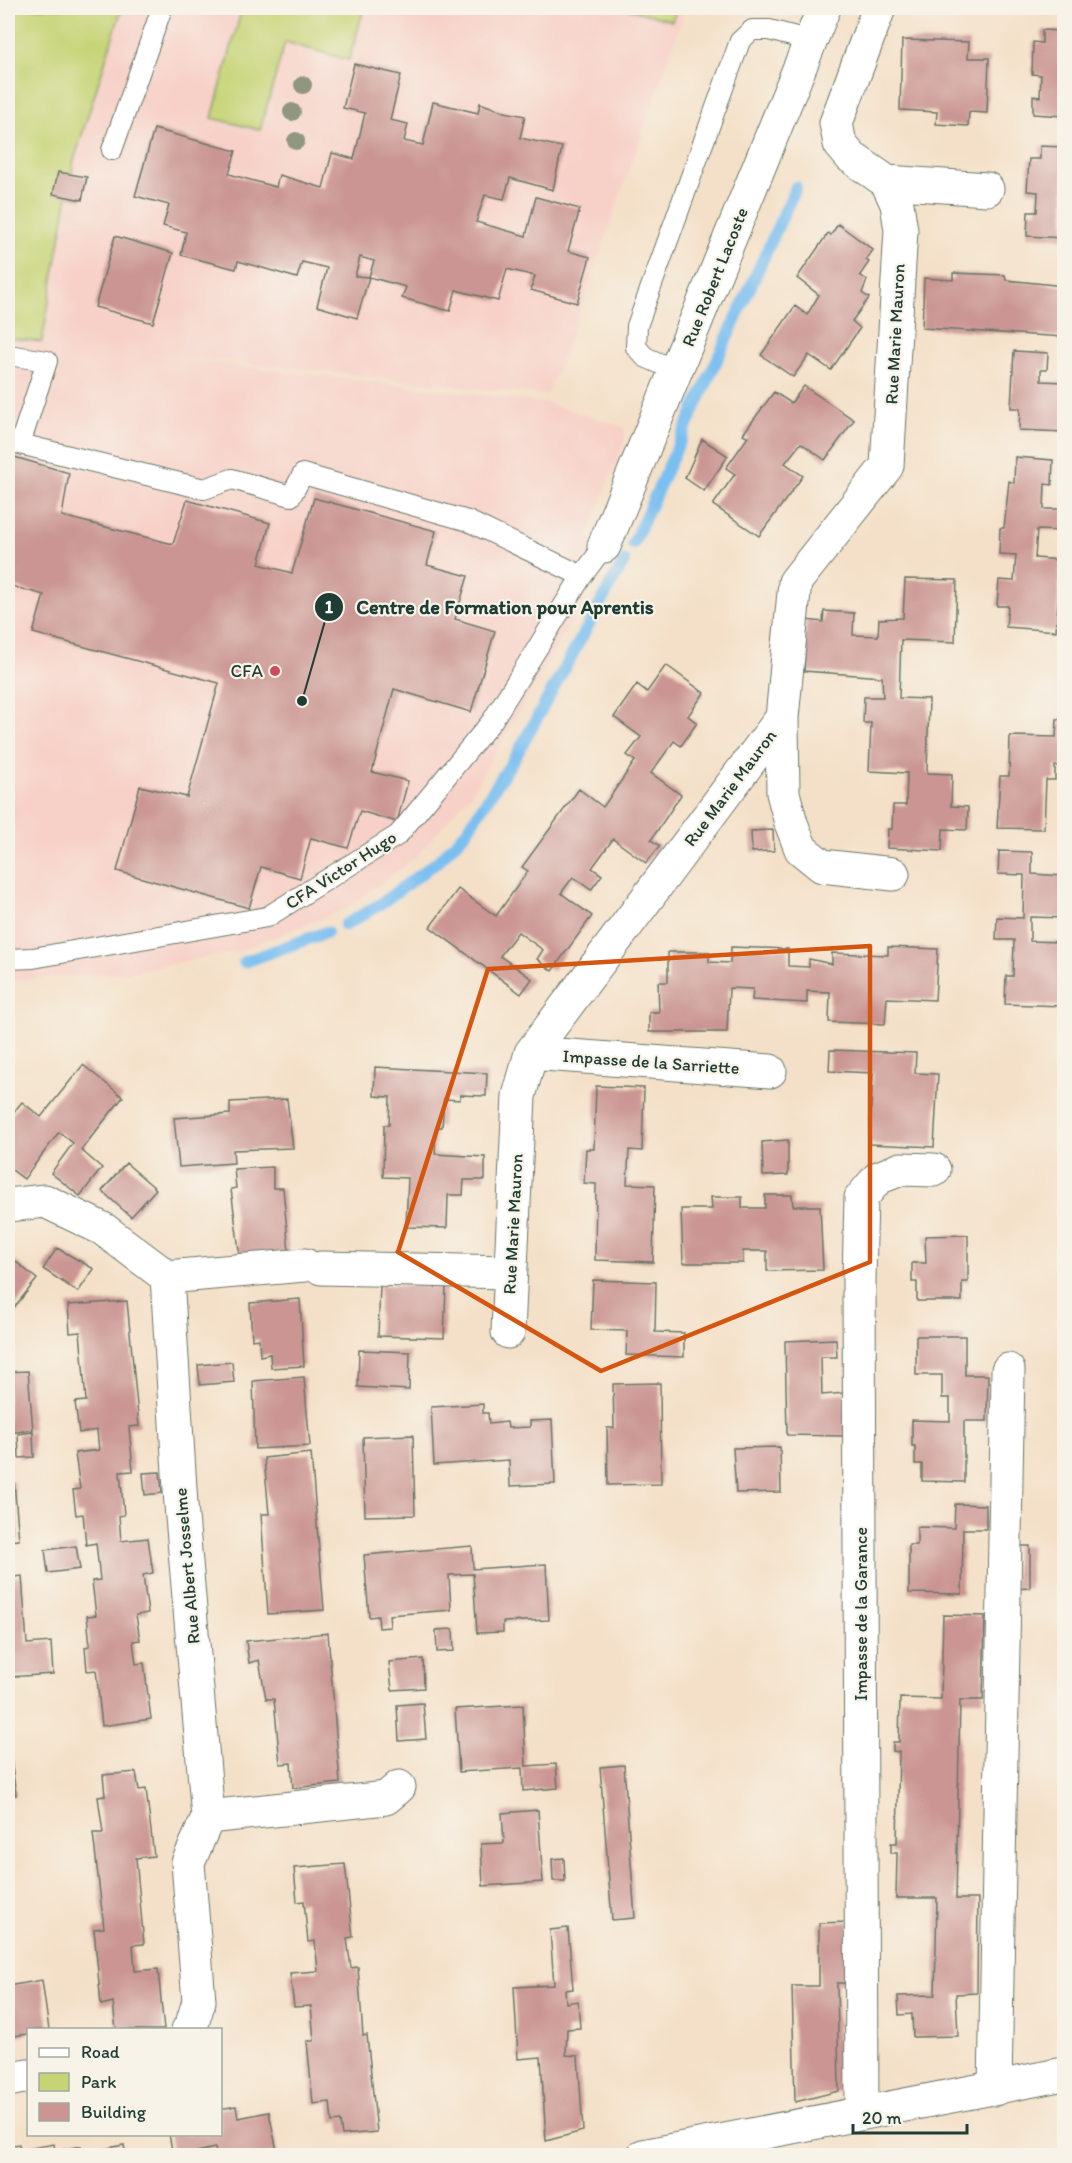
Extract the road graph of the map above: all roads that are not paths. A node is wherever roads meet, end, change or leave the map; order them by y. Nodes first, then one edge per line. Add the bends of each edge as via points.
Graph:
1 (162, 8) edge
2 (824, 8) edge
3 (879, 8) edge
4 (811, 41) junction
5 (112, 150) dead end
6 (887, 182) junction
7 (987, 189) dead end
8 (8, 356) edge
9 (677, 371) junction
10 (604, 546) joint
11 (582, 576) junction
12 (782, 718) junction
13 (892, 874) dead end
14 (8, 959) edge
15 (531, 1053) junction
16 (770, 1071) dead end
17 (934, 1170) dead end
18 (8, 1205) edge
19 (510, 1272) junction
20 (167, 1277) junction
21 (508, 1332) dead end
22 (1008, 1370) dead end
23 (399, 1787) dead end
24 (208, 1817) junction
25 (189, 2028) edge
26 (1065, 2074) edge
27 (27, 2076) edge
28 (8, 2080) edge
29 (995, 2089) junction
30 (862, 2113) junction
31 (683, 2152) edge
32 (643, 2156) edge

1 - 5 lane
2 - 4 street, Rue Robert Lacoste
3 - 6 street via 836,123 840,144 851,157
4 - 9 street, Rue Robert Lacoste
4 - 9 lane via 769,30 752,30 740,41 637,326 636,348 645,357
6 - 7 street
6 - 12 street, Rue Marie Mauron via 897,204 901,230 887,466 795,582
8 - 11 lane via 47,361 21,444 204,489 232,479 291,496 303,474 468,521
9 - 10 street, Rue Robert Lacoste
10 - 11 lane, CFA Victor Hugo
11 - 14 lane, CFA Victor Hugo via 492,721 398,835 267,917 33,958
12 - 13 street via 783,793 801,849 822,866
12 - 15 street, Rue Marie Mauron
15 - 16 street, Impasse de la Sarriette
15 - 19 street, Rue Marie Mauron via 519,1096
17 - 30 street, Impasse de la Garance via 901,1169 878,1178 861,1198
18 - 20 street via 45,1201 103,1229
19 - 20 street via 313,1266
19 - 21 street, Rue Marie Mauron
20 - 24 street, Rue Albert Josselme via 181,1505
22 - 29 street
23 - 24 street via 386,1797
24 - 25 street, Rue Albert Josselme via 188,1863 199,2001
26 - 29 street
27 - 28 street
29 - 30 street
30 - 31 street
31 - 32 street

